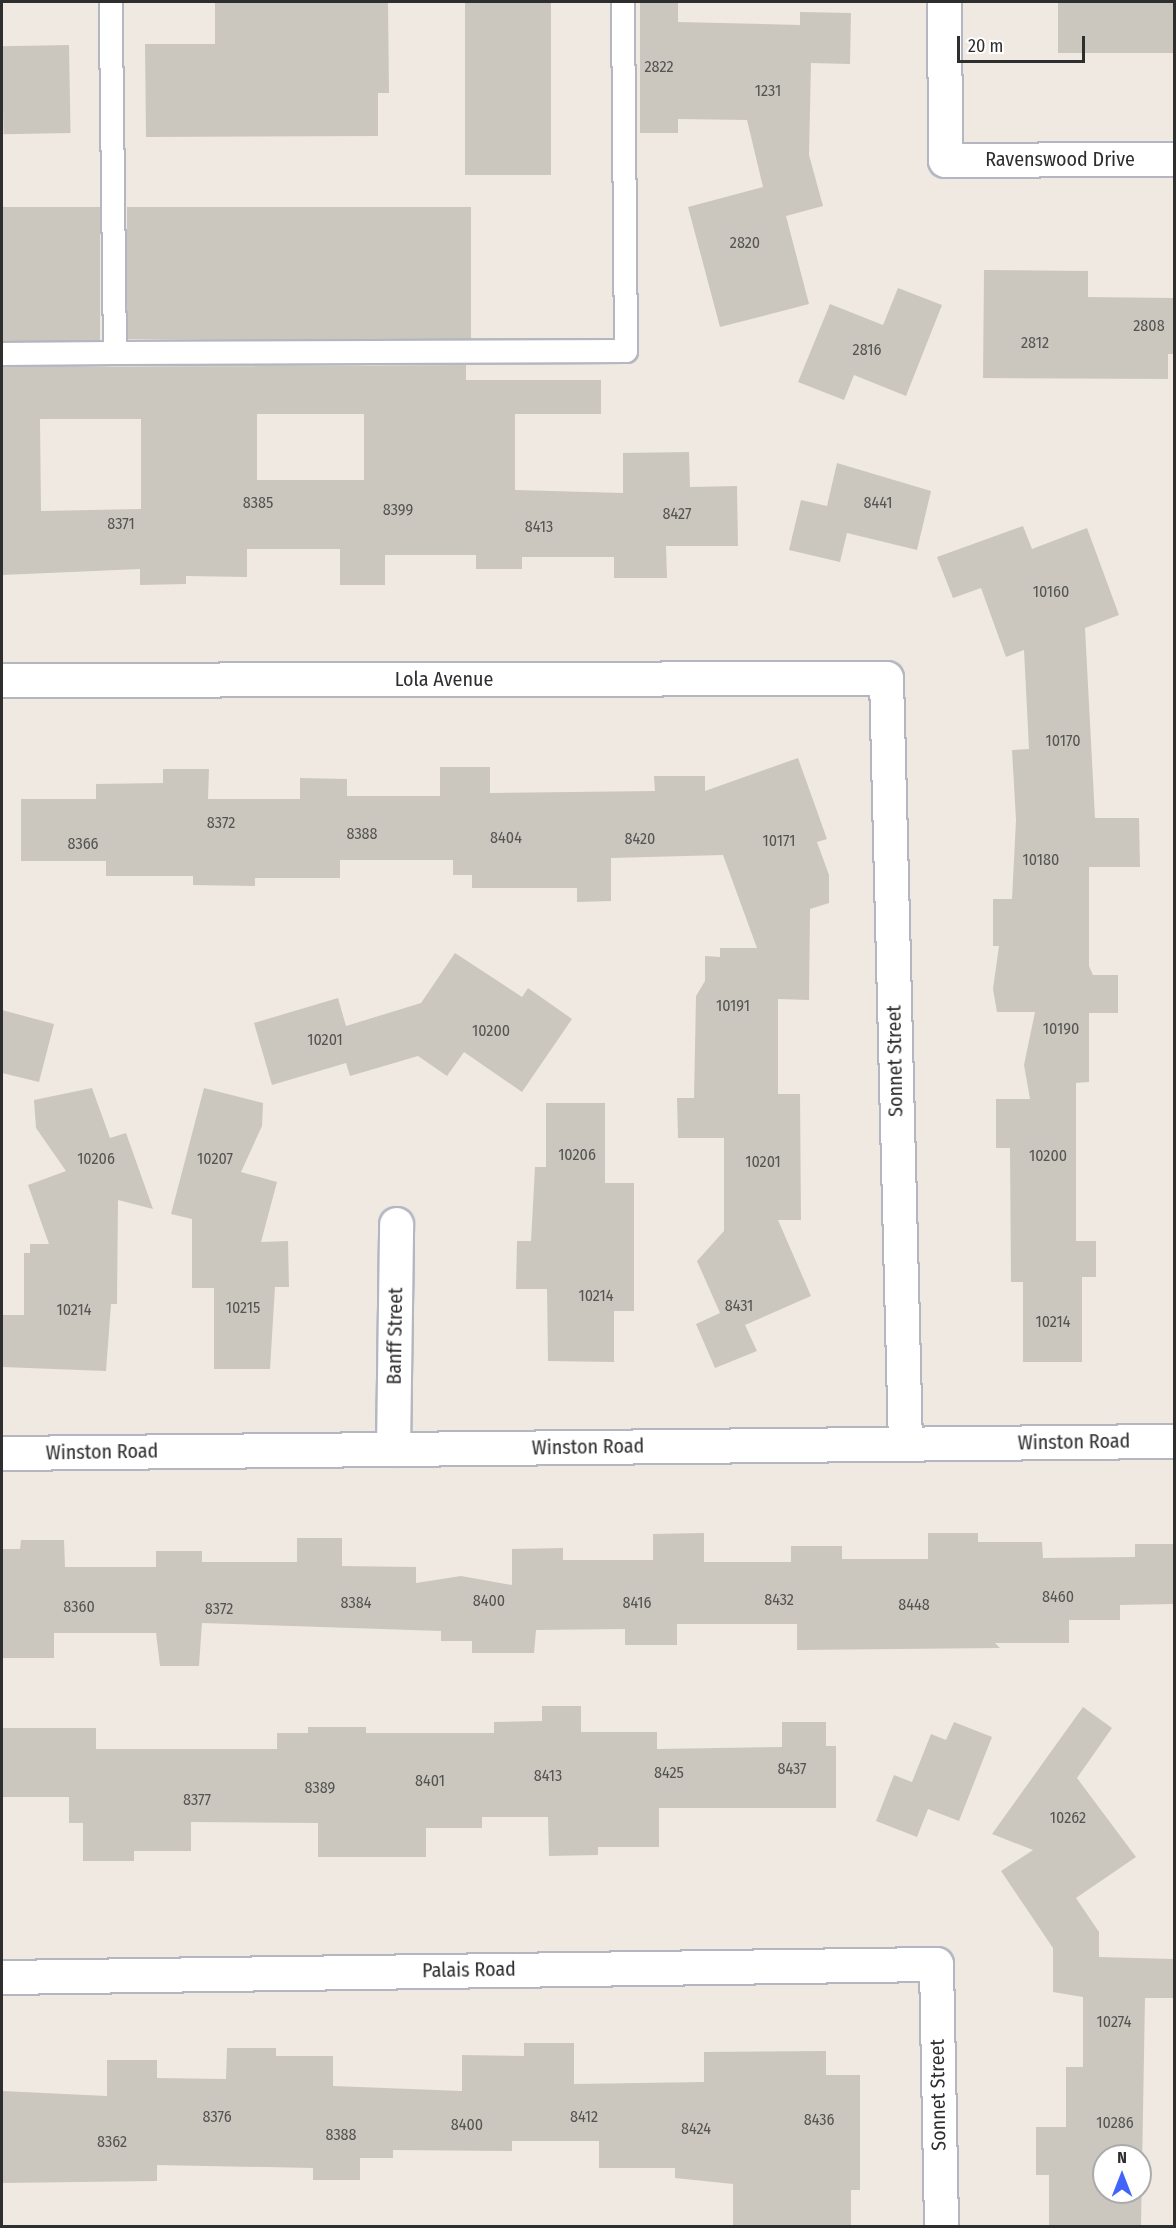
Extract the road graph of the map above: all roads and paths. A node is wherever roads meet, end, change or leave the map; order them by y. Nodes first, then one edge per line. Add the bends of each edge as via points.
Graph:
1 (111, 2) edge
2 (624, 2) edge
3 (944, 2) edge
4 (1174, 159) edge
5 (2, 354) edge
6 (115, 354) junction
7 (886, 678) joint
8 (2, 680) edge
9 (396, 1224) dead end
10 (1174, 1441) edge
11 (905, 1444) junction
12 (393, 1449) junction
13 (2, 1453) edge
14 (936, 1964) joint
15 (2, 1977) edge
16 (941, 2226) edge

1 - 6 lane
2 - 6 lane via 626,351
3 - 4 street, Ravenswood Drive via 945,160
5 - 6 lane
7 - 8 street, Lola Avenue
7 - 11 street, Sonnet Street
9 - 12 street, Banff Street
10 - 11 street, Winston Road
11 - 12 street, Winston Road
12 - 13 street, Winston Road
14 - 15 street, Palais Road
14 - 16 street, Sonnet Street

